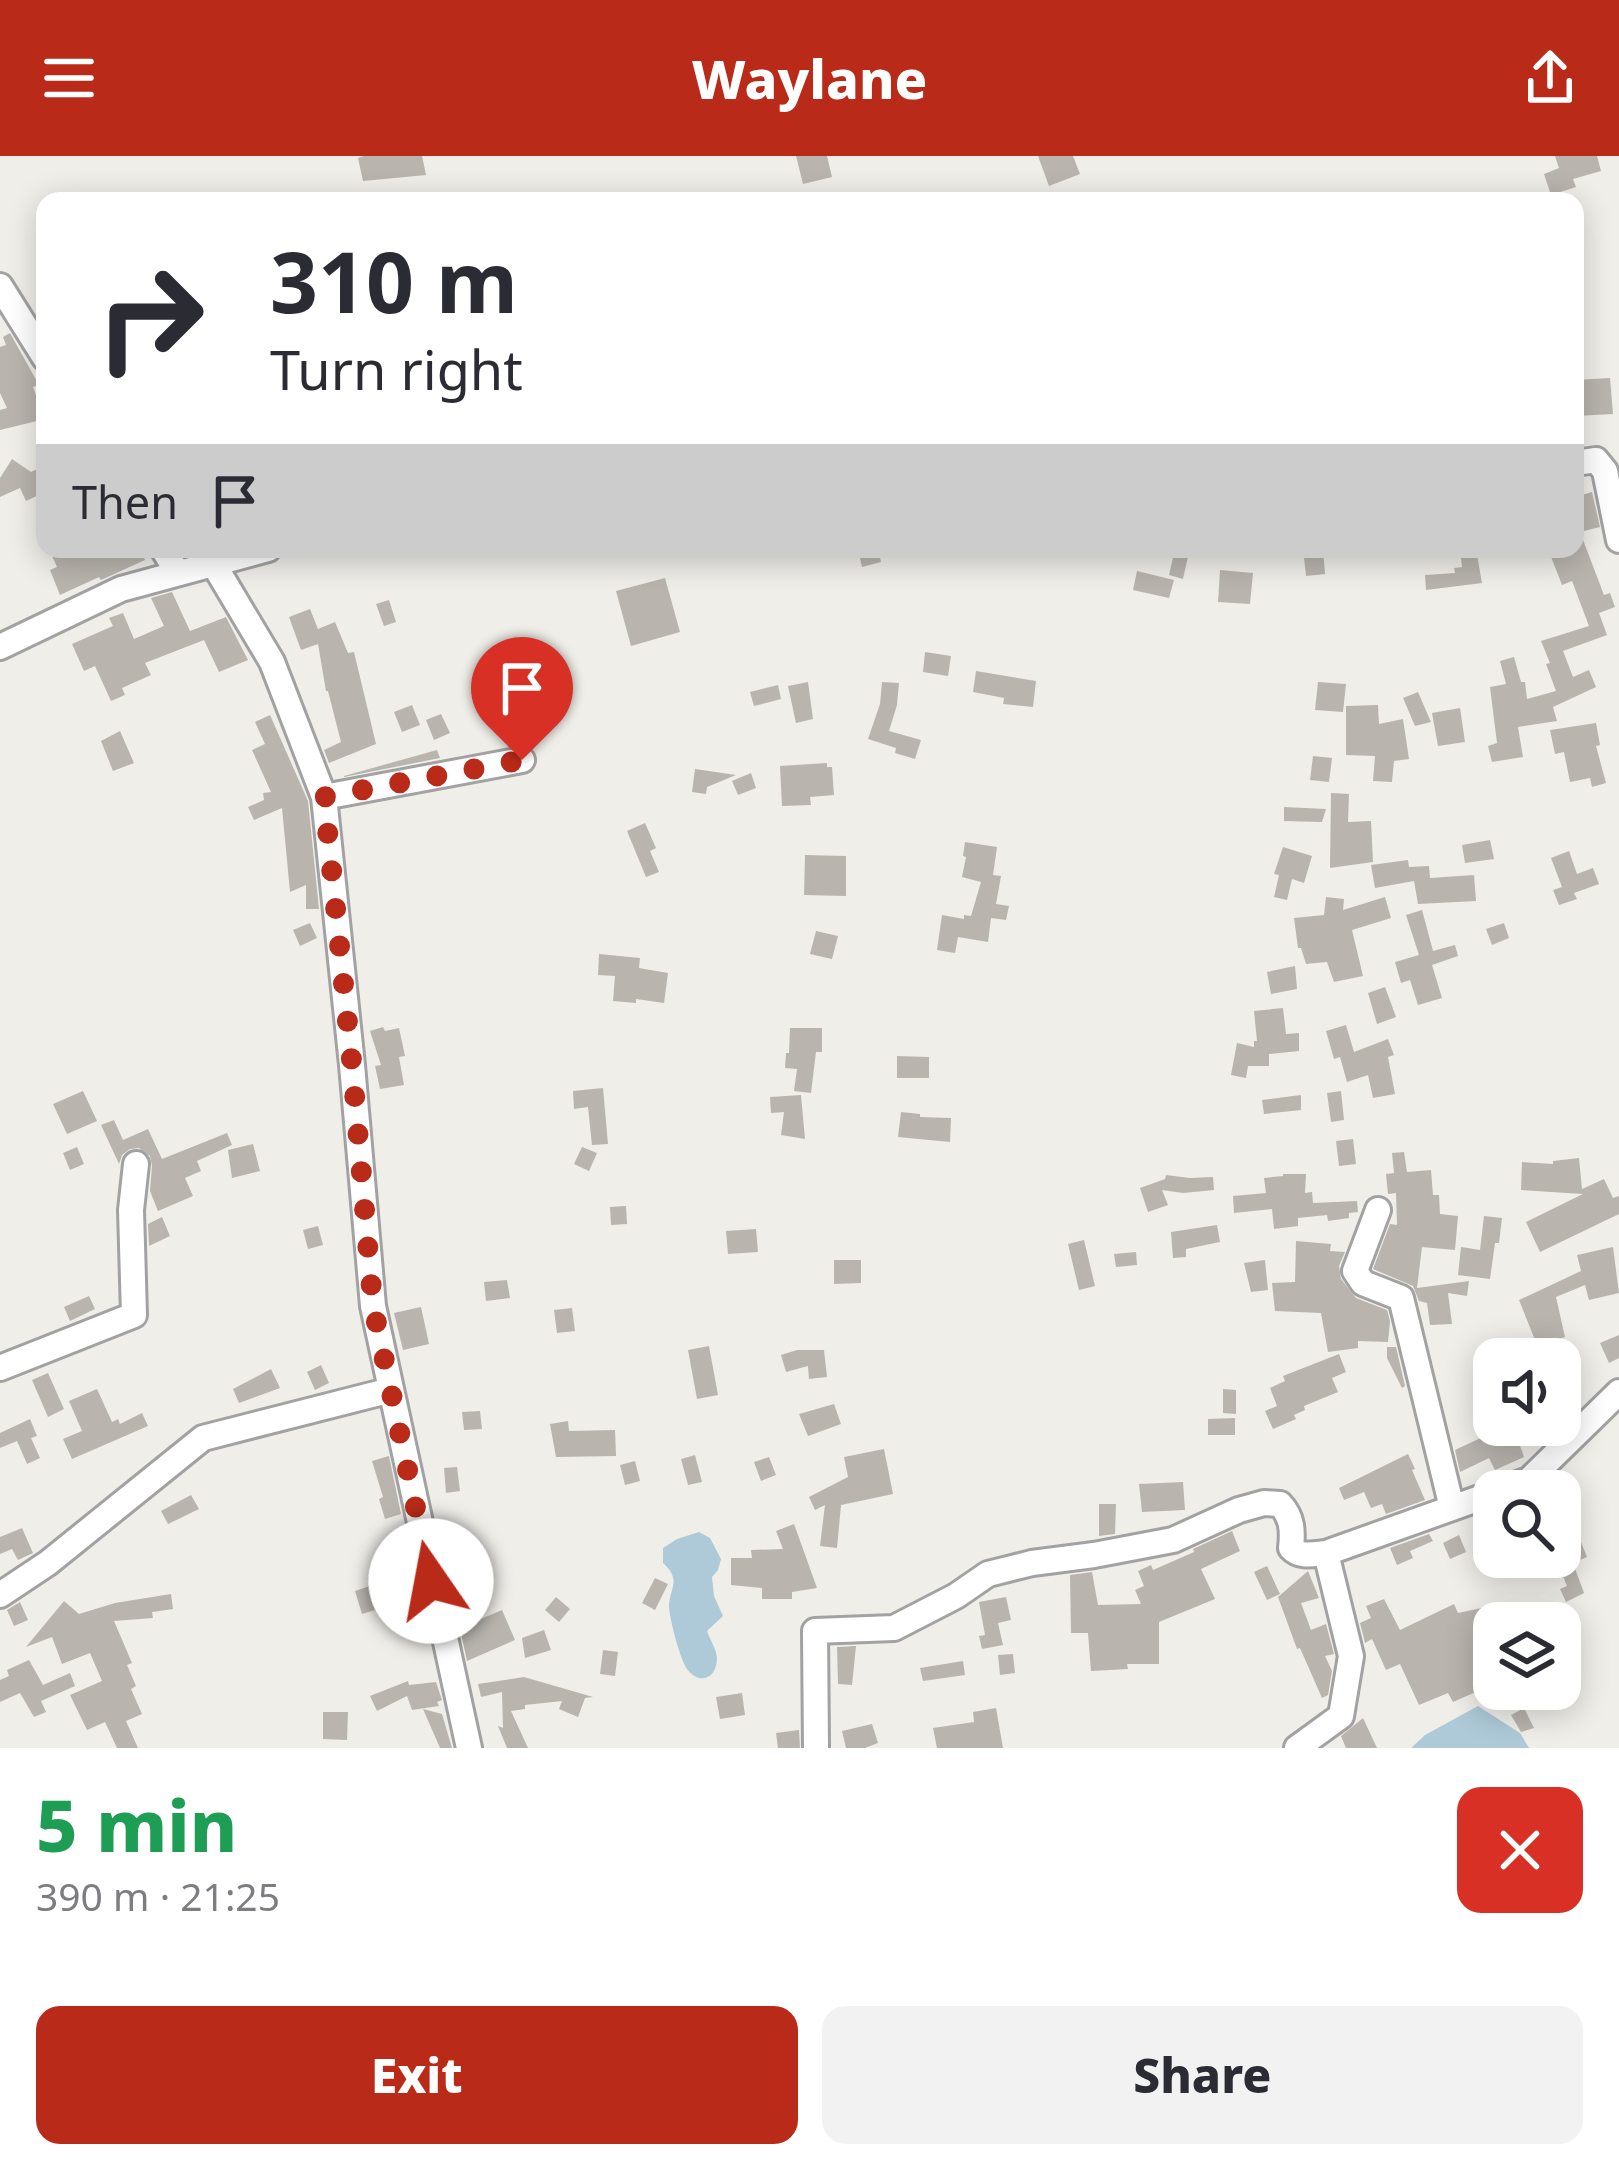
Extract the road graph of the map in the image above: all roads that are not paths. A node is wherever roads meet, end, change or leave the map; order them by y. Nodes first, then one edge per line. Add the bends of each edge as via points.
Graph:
1 (0, 286) edge
2 (36, 344) edge
3 (1584, 462) edge
4 (1619, 540) edge
5 (169, 558) edge
6 (233, 558) edge
7 (213, 563) junction
8 (178, 573) junction
9 (0, 647) edge
10 (522, 760) dead end
11 (324, 797) junction
12 (136, 1163) dead end
13 (1378, 1210) dead end
14 (0, 1368) edge
15 (391, 1390) junction
16 (1619, 1392) edge
17 (1539, 1470) edge
18 (1473, 1500) edge
19 (1452, 1508) junction
20 (1326, 1553) junction
21 (0, 1595) edge
22 (469, 1748) edge
23 (816, 1748) edge
24 (1297, 1748) edge

1 - 2 street
3 - 4 street via 1596,460 1605,471
5 - 8 street
6 - 7 street
7 - 8 street
7 - 11 street via 272,662
8 - 9 street via 121,589
10 - 11 street
11 - 15 street via 373,1306
12 - 14 street via 134,1315
13 - 19 street via 1355,1271 1363,1283 1401,1298
15 - 21 street via 203,1438
15 - 22 street
16 - 17 street
18 - 19 street
19 - 20 street
20 - 23 street via 1294,1551 1288,1512 1264,1503 1174,1540 988,1574 894,1628 815,1631
20 - 24 street via 1351,1656 1341,1716

